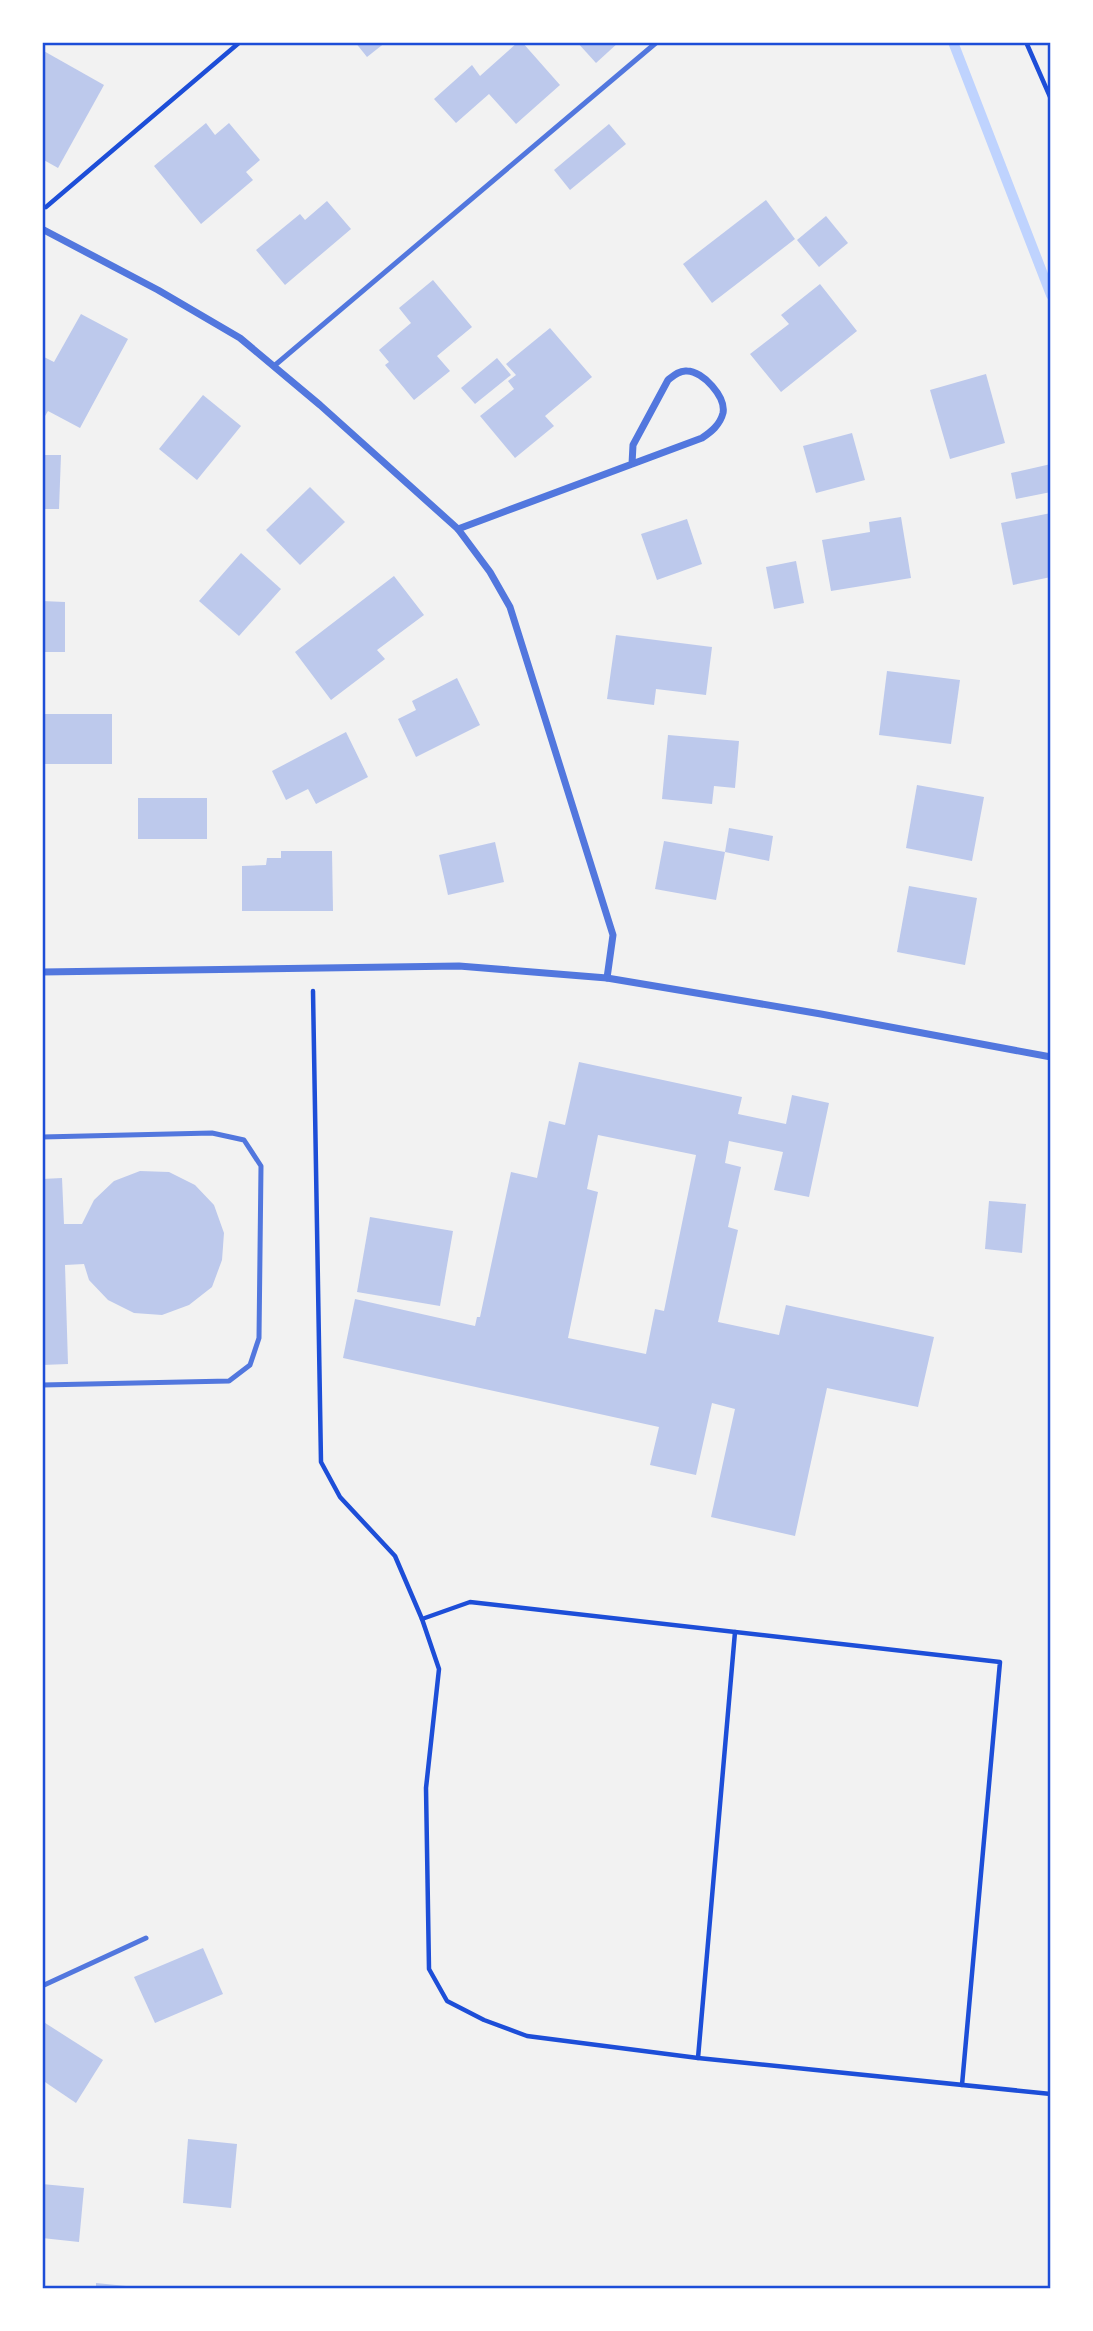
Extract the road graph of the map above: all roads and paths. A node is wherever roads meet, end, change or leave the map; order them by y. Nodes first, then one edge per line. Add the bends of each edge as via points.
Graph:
1 (240, 42) edge
2 (657, 42) edge
3 (1026, 42) edge
4 (1051, 99) edge
5 (42, 211) edge
6 (42, 229) edge
7 (274, 366) junction
8 (632, 464) junction
9 (458, 529) junction
10 (313, 967) junction
11 (42, 972) edge
12 (607, 978) junction
13 (1051, 1057) edge
14 (42, 1137) edge
15 (42, 1385) edge
16 (422, 1619) junction
17 (735, 1632) junction
18 (146, 1938) dead end
19 (42, 1986) edge
20 (698, 2058) junction
21 (962, 2085) junction
22 (1051, 2094) edge

1 - 5 path
2 - 7 lane
3 - 4 path
6 - 7 street via 240,338
7 - 9 street
8 - 8 street via 713,431 723,411 722,401 699,374 685,370 668,380 634,445
8 - 9 street
9 - 12 street via 510,607 613,936
10 - 11 street
10 - 12 street via 459,966
10 - 16 path via 321,1462 340,1497 395,1556
12 - 13 street
14 - 15 lane via 212,1133 244,1140 261,1166 259,1338 250,1365 229,1381
16 - 17 path via 470,1602
16 - 20 path via 439,1669 426,1788 429,1969 447,2001 527,2036
17 - 20 path
17 - 21 path via 1000,1662
18 - 19 lane
20 - 21 path
21 - 22 path

